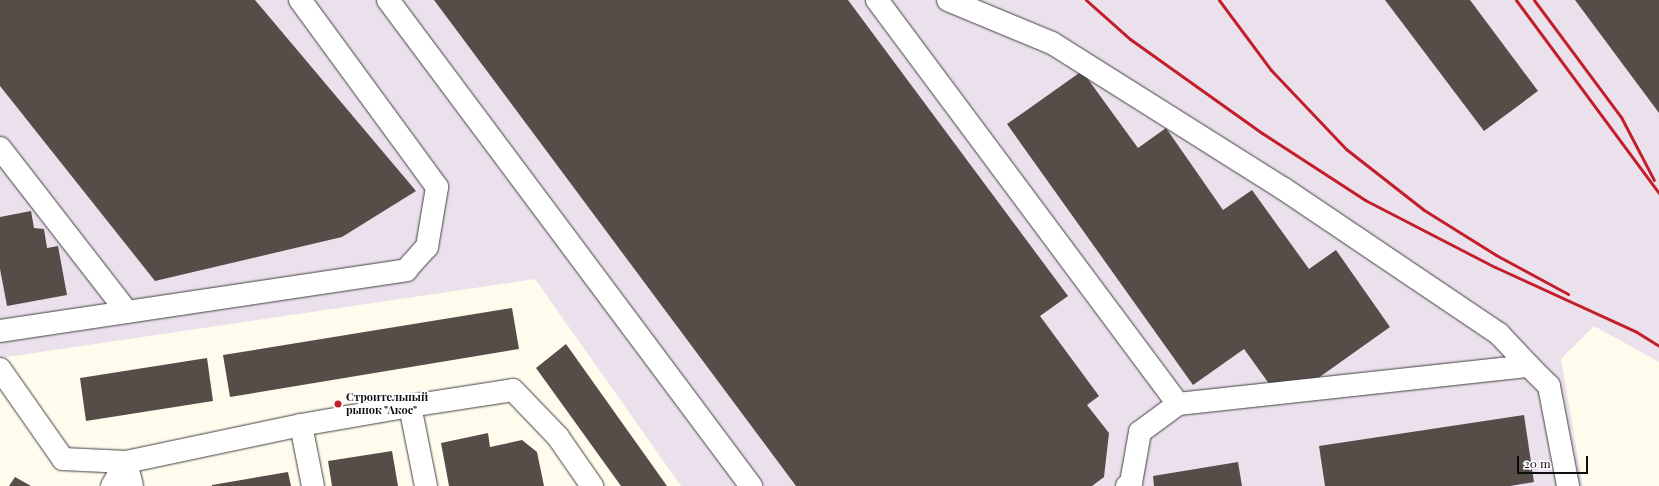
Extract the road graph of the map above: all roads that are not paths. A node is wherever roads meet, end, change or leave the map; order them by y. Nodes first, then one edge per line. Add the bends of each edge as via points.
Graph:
1 (300, 0) edge
2 (388, 0) edge
3 (877, 0) edge
4 (948, 0) edge
5 (0, 148) edge
6 (127, 312) junction
7 (0, 331) edge
8 (1529, 366) junction
9 (0, 369) edge
10 (1178, 404) junction
11 (410, 406) junction
12 (301, 425) junction
13 (126, 462) junction
14 (112, 486) edge
15 (132, 486) edge
16 (313, 486) edge
17 (426, 486) edge
18 (592, 486) edge
19 (751, 486) edge
20 (1127, 486) edge
21 (1568, 486) edge

1 - 6 lane via 436,186 428,247 406,270
2 - 19 lane
3 - 10 lane
4 - 8 lane via 1052,43 1284,189 1499,334
5 - 6 lane
6 - 7 lane
8 - 10 lane
8 - 21 lane via 1549,386
9 - 13 lane via 63,458
10 - 20 lane via 1140,432 1131,483
11 - 12 lane
11 - 17 lane
11 - 18 lane via 513,390 558,437
12 - 13 lane
12 - 16 lane
13 - 14 lane
13 - 15 lane

